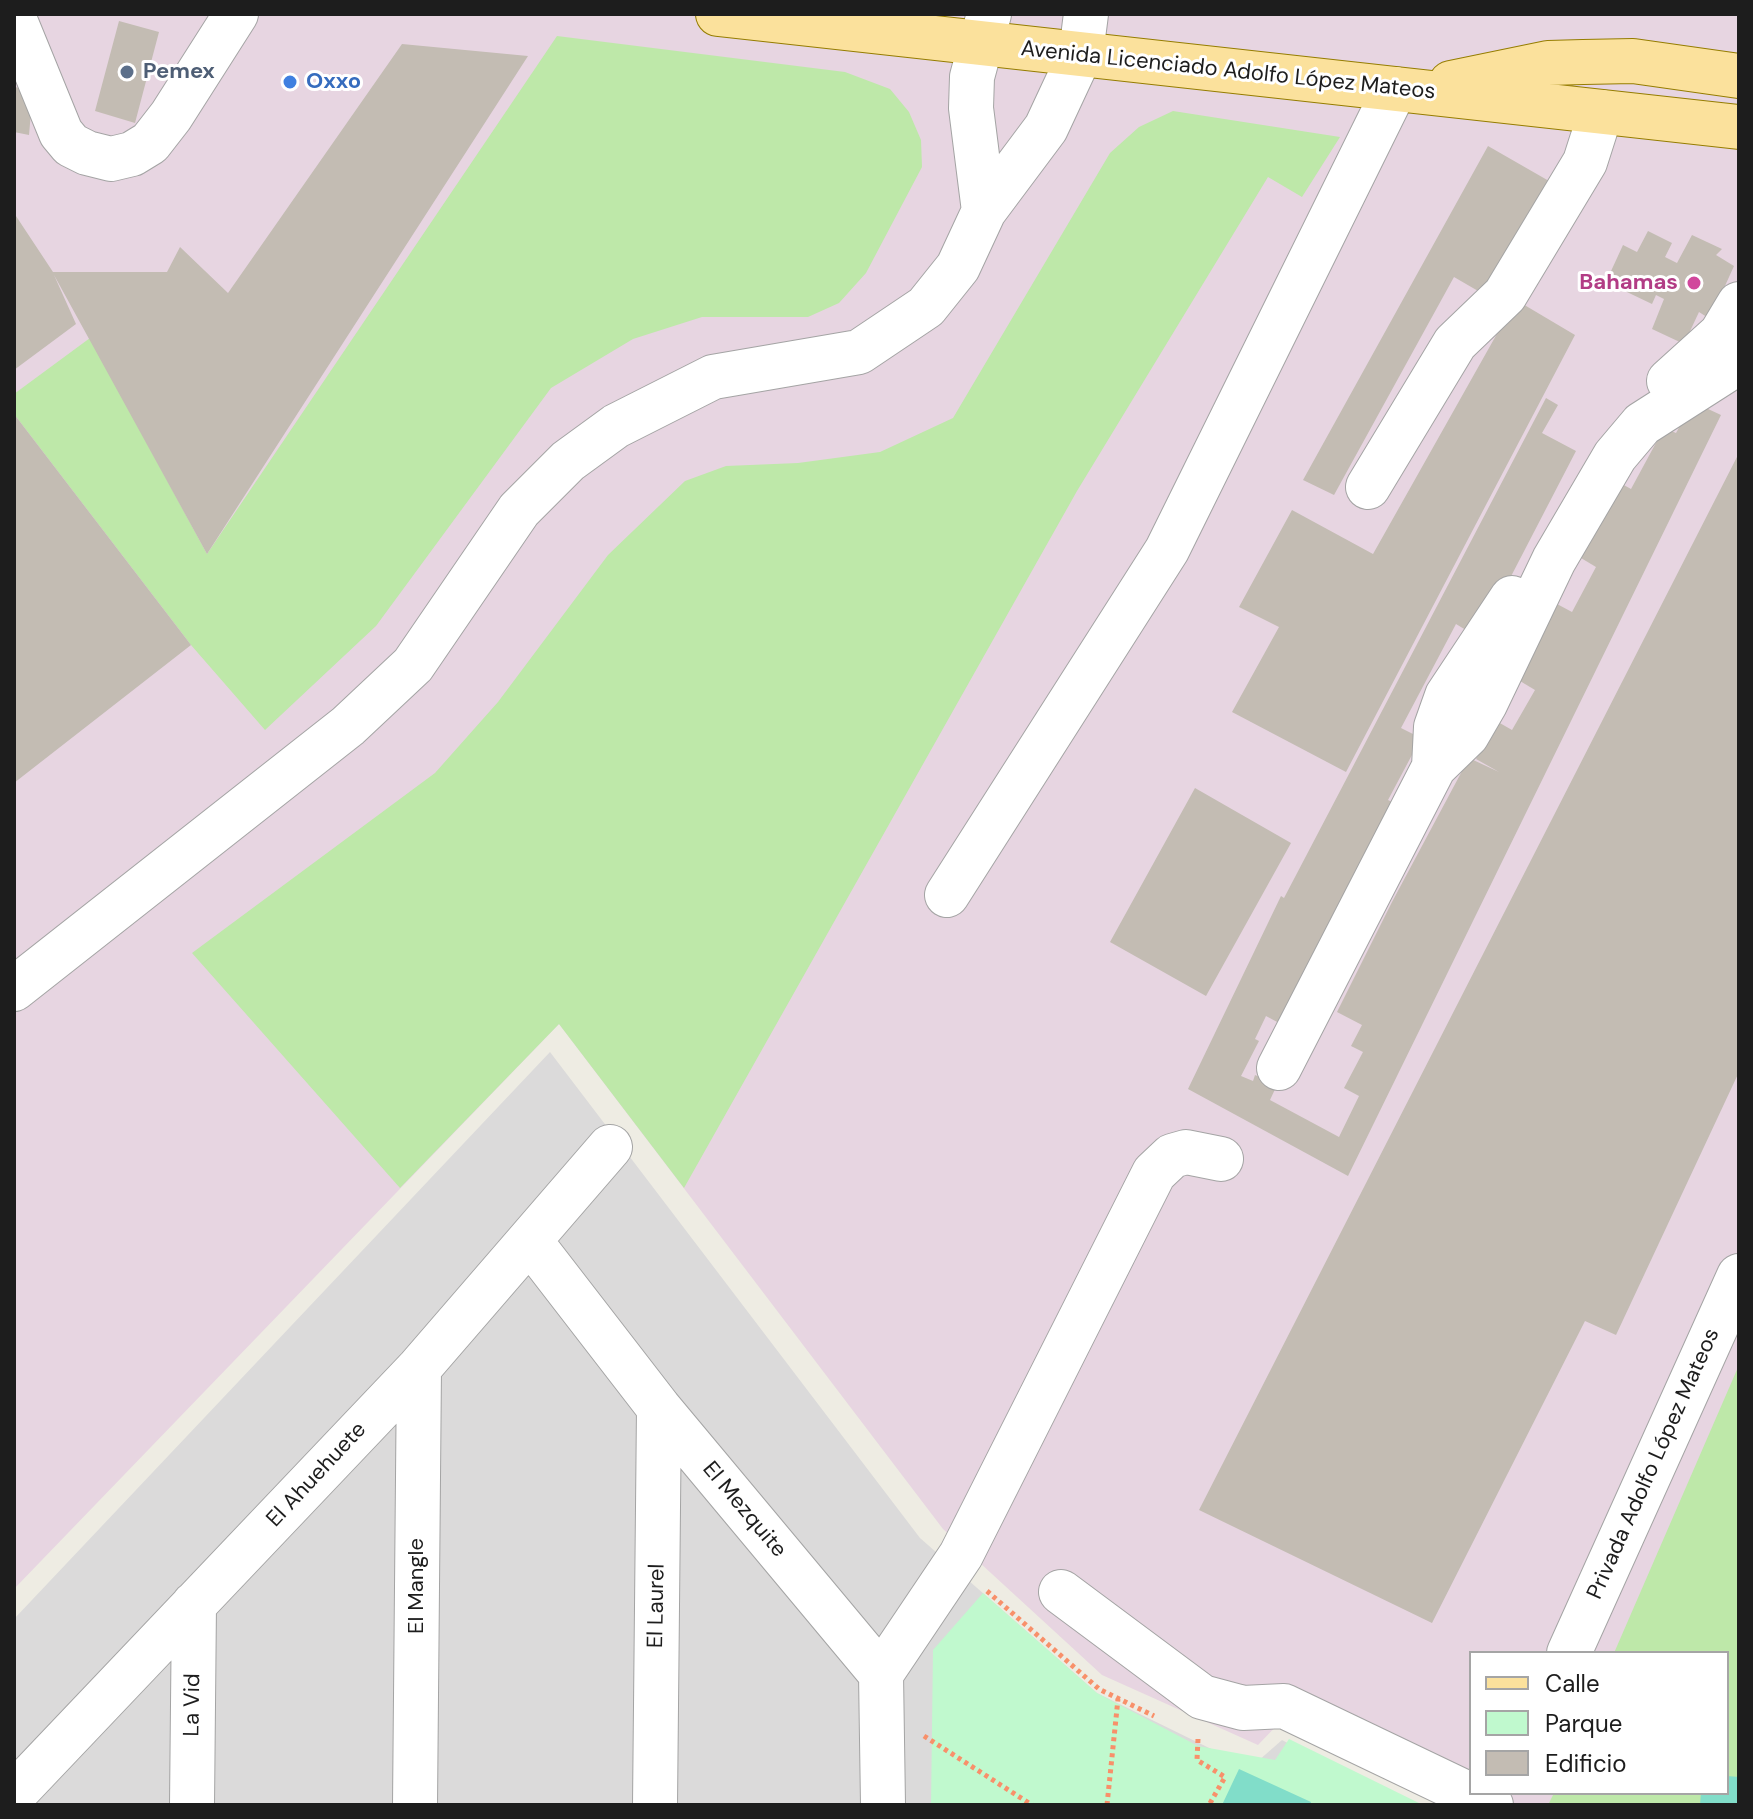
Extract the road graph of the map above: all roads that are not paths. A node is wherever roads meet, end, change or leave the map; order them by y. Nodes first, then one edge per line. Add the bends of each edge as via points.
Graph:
1 (236, 14) edge
2 (718, 14) edge
3 (14, 18) edge
4 (985, 29) edge
5 (1083, 34) edge
6 (1739, 76) edge
7 (27, 78) edge
8 (1402, 90) junction
9 (1601, 112) junction
10 (1739, 127) edge
11 (984, 211) junction
12 (1739, 304) edge
13 (1739, 362) edge
14 (1368, 487) dead end
15 (1434, 767) junction
16 (947, 895) dead end
17 (14, 989) edge
18 (1279, 1068) dead end
19 (610, 1147) dead end
20 (1221, 1159) dead end
21 (530, 1241) junction
22 (1739, 1276) edge
23 (419, 1368) junction
24 (659, 1408) junction
25 (1061, 1592) dead end
26 (194, 1604) junction
27 (1570, 1651) edge
28 (881, 1674) junction
29 (14, 1794) edge
30 (1469, 1794) edge
31 (1470, 1795) edge
32 (192, 1805) edge
33 (415, 1805) edge
34 (655, 1805) edge
35 (883, 1805) edge
36 (1491, 1805) edge

1 - 7 street via 171,116 150,143 132,154 111,159 71,145
2 - 4 main road, Avenida Licenciado Adolfo López Mateos
3 - 7 street
4 - 5 main road, Avenida Licenciado Adolfo López Mateos
4 - 11 street via 972,77 971,108
5 - 8 main road, Avenida Licenciado Adolfo López Mateos
5 - 11 street via 1040,139
6 - 8 main road via 1633,61 1548,63
8 - 9 main road, Avenida Licenciado Adolfo López Mateos
8 - 16 street via 1167,550
9 - 10 main road, Avenida Licenciado Adolfo López Mateos
9 - 14 street via 1585,162 1505,295 1455,343
11 - 17 street via 958,267 926,307 859,352 713,377 616,426 568,461 519,510 413,665 348,726
12 - 15 street via 1705,351 1627,408 1595,450 1540,553 1447,696 1436,727
13 - 15 street via 1642,424 1615,456 1554,560 1467,735
15 - 18 street
19 - 21 street, El Ahuehuete
20 - 28 street via 1186,1152 1172,1156 1154,1173 970,1570
21 - 23 street, El Ahuehuete
21 - 24 street, El Mezquite
22 - 27 street, Privada Adolfo López Mateos
23 - 26 street, El Ahuehuete
23 - 33 street, El Mangle
24 - 28 street, El Mezquite
24 - 34 street, El Laurel
25 - 30 street via 1202,1697 1243,1708 1284,1706
26 - 29 street, El Ahuehuete
26 - 32 street, La Vid
28 - 35 street
31 - 36 street

